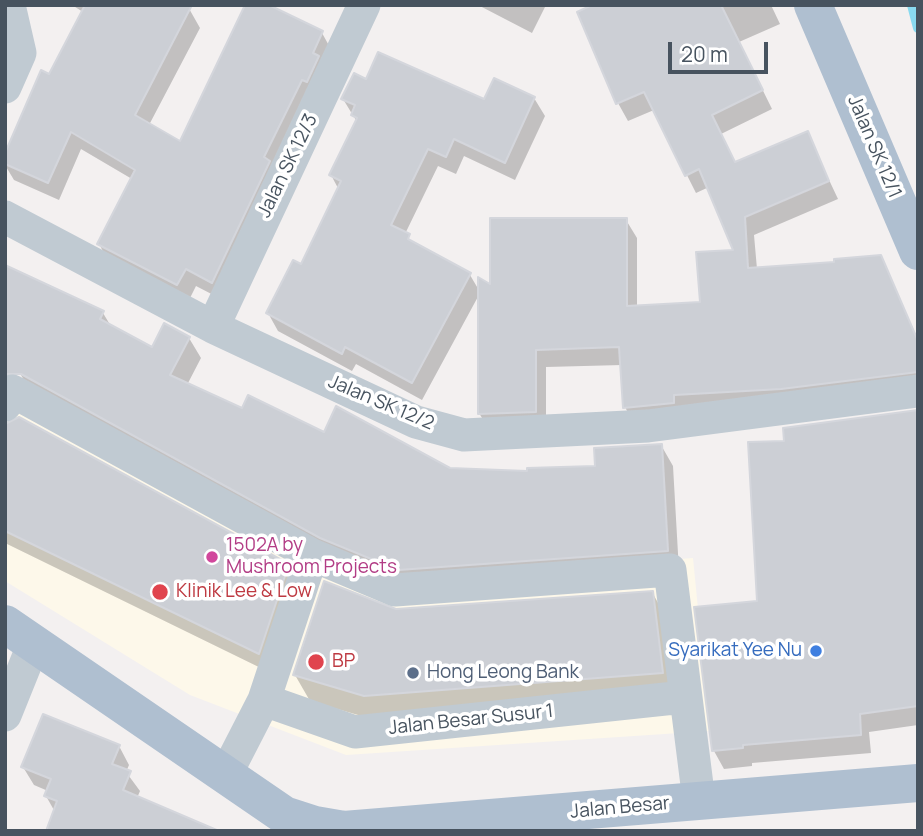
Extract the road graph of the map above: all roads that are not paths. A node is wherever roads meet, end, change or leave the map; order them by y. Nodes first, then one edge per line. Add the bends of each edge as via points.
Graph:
1 (9, 5) edge
2 (813, 5) edge
3 (361, 6) edge
4 (5, 88) edge
5 (5, 218) edge
6 (918, 251) edge
7 (214, 327) junction
8 (918, 391) edge
9 (5, 405) edge
10 (312, 555) junction
11 (20, 634) edge
12 (684, 697) junction
13 (264, 700) junction
14 (5, 715) edge
15 (226, 774) junction
16 (918, 783) edge
17 (699, 801) junction
18 (297, 825) edge

1 - 4 street via 20,53
2 - 6 main road, Jalan SK 12/1
3 - 7 street, Jalan SK 12/3
5 - 7 street, Jalan SK 12/2
7 - 8 street, Jalan SK 12/2 via 416,422 464,435 648,426
9 - 10 street via 12,391
10 - 12 street via 396,590 670,570
10 - 13 street
11 - 14 street
11 - 15 main road, Jalan Besar
12 - 13 street, Jalan Besar Susur 1 via 355,732
12 - 17 street
13 - 15 street
15 - 18 main road, Jalan Besar
16 - 17 main road, Jalan Besar
17 - 18 main road, Jalan Besar via 344,830

